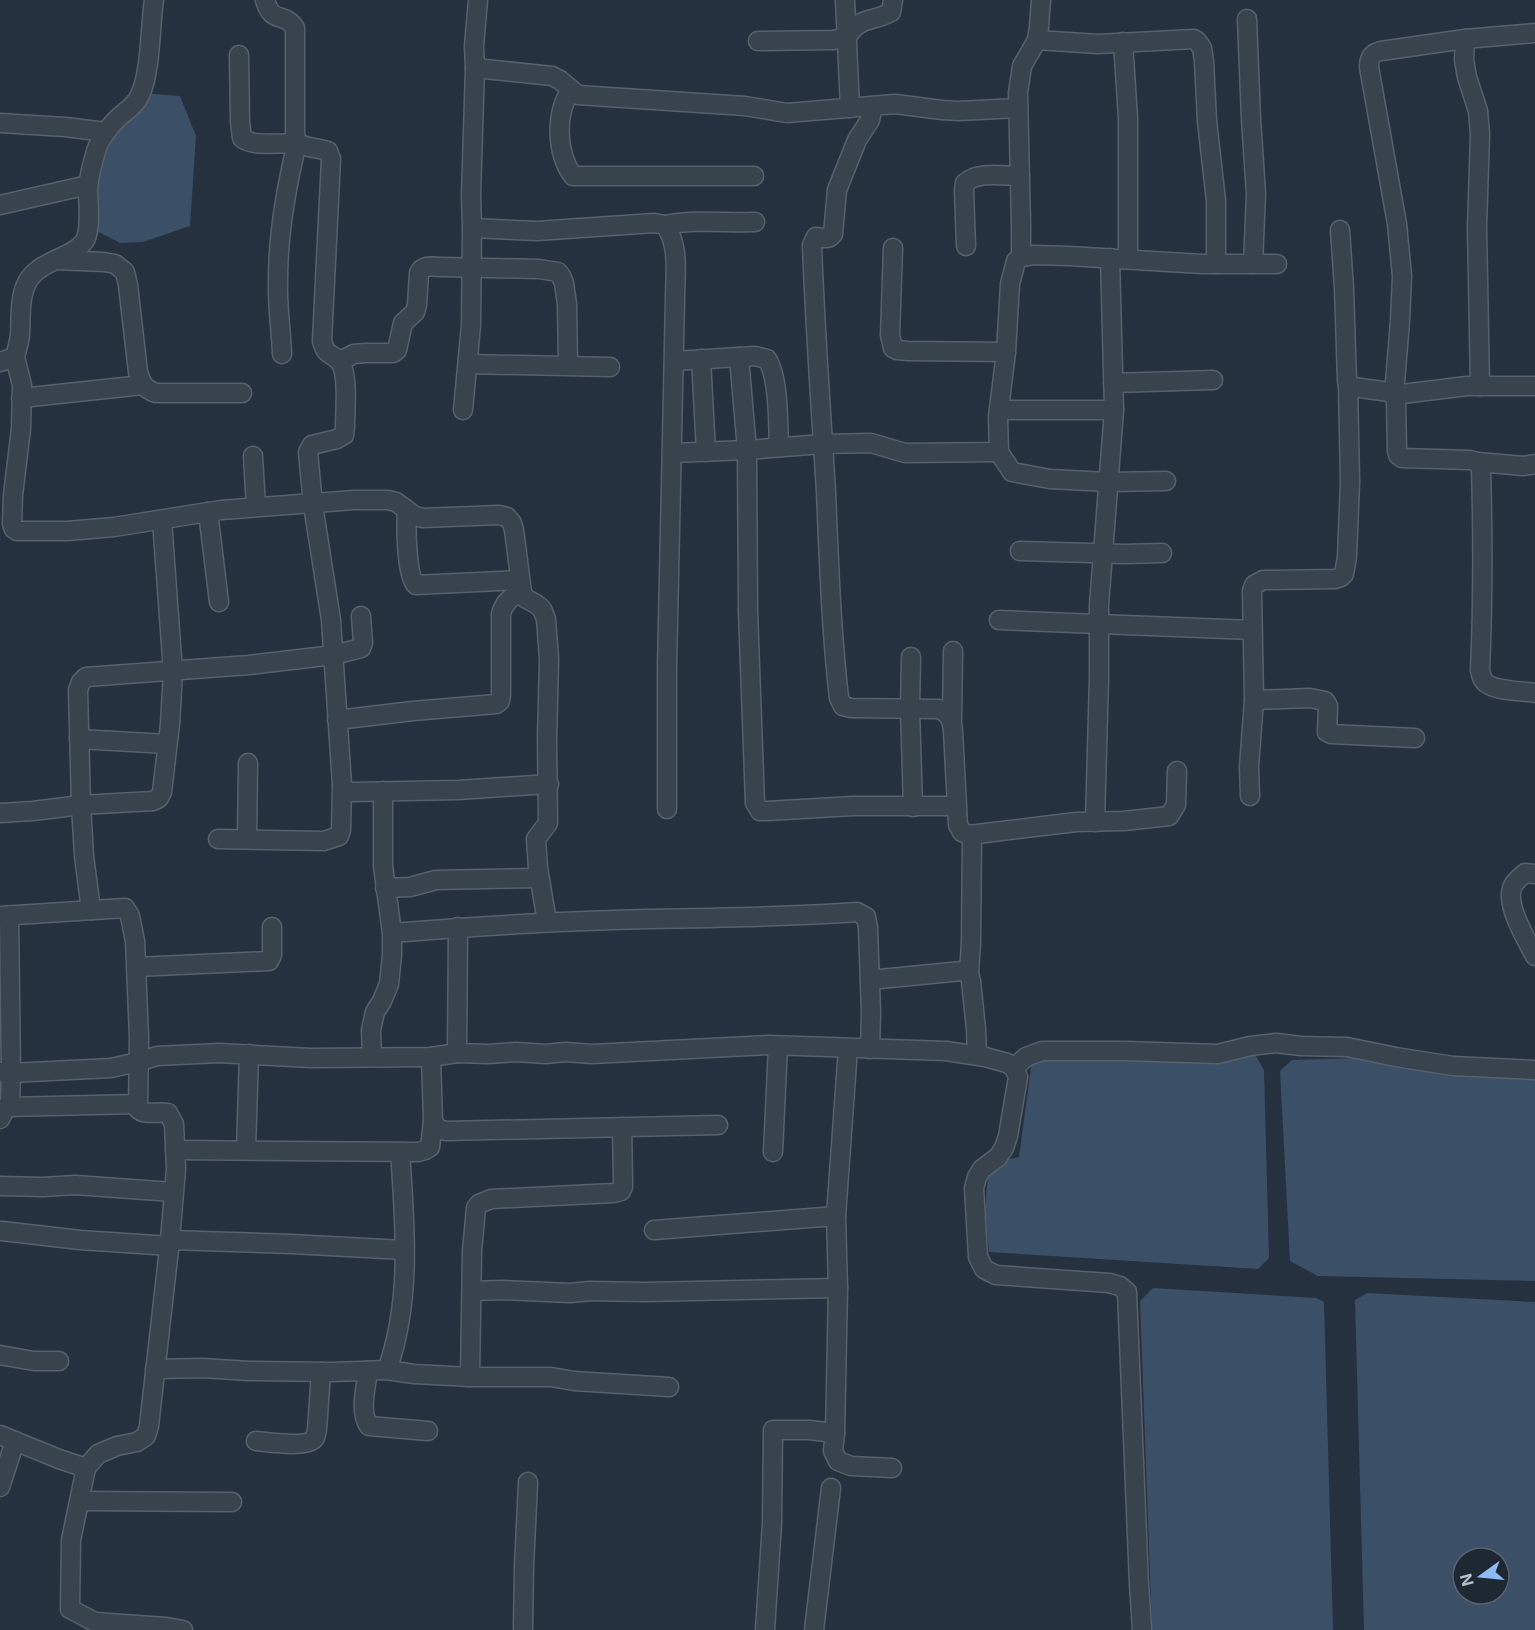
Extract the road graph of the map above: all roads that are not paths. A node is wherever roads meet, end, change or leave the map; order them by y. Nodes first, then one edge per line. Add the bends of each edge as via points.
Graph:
1 (154, 0) edge
2 (265, 0) edge
3 (478, 0) edge
4 (845, 0) edge
5 (893, 0) edge
6 (1041, 0) edge
7 (1247, 19) dead end
8 (1535, 33) edge
9 (847, 37) junction
10 (1465, 39) junction
11 (1037, 40) junction
12 (758, 41) dead end
13 (1123, 42) junction
14 (239, 56) dead end
15 (475, 68) junction
16 (570, 90) junction
17 (873, 106) junction
18 (850, 108) junction
19 (1018, 108) junction
20 (0, 123) edge
21 (106, 132) junction
22 (297, 143) junction
23 (754, 176) dead end
24 (1020, 176) junction
25 (88, 185) junction
26 (0, 206) edge
27 (755, 222) dead end
28 (665, 225) junction
29 (472, 228) junction
30 (1340, 230) dead end
31 (966, 246) dead end
32 (893, 248) dead end
33 (1021, 257) junction
34 (1119, 258) junction
35 (54, 260) junction
36 (1216, 264) junction
37 (1253, 264) junction
38 (1277, 264) dead end
39 (472, 268) junction
40 (1006, 352) junction
41 (282, 354) dead end
42 (739, 357) junction
43 (701, 359) junction
44 (8, 360) edge
45 (340, 361) junction
46 (675, 361) junction
47 (468, 364) junction
48 (568, 365) junction
49 (610, 367) dead end
50 (1213, 380) dead end
51 (1113, 383) junction
52 (143, 385) junction
53 (1348, 385) junction
54 (1480, 386) junction
55 (1535, 386) edge
56 (242, 393) dead end
57 (1394, 394) junction
58 (21, 398) junction
59 (999, 410) junction
60 (1114, 410) junction
61 (463, 411) dead end
62 (823, 444) junction
63 (779, 447) junction
64 (747, 450) junction
65 (706, 452) junction
66 (999, 452) junction
67 (673, 453) junction
68 (253, 456) dead end
69 (1477, 462) junction
70 (1535, 464) edge
71 (1166, 481) dead end
72 (1109, 482) junction
73 (313, 505) junction
74 (256, 507) junction
75 (407, 511) junction
76 (208, 512) junction
77 (162, 520) junction
78 (1020, 552) dead end
79 (1103, 553) junction
80 (1162, 553) dead end
81 (521, 586) junction
82 (219, 602) dead end
83 (362, 616) dead end
84 (999, 620) dead end
85 (1099, 624) junction
86 (1252, 630) junction
87 (953, 651) dead end
88 (334, 655) junction
89 (911, 657) dead end
90 (173, 672) junction
91 (1535, 693) edge
92 (1254, 700) junction
93 (910, 709) junction
94 (337, 720) junction
95 (952, 721) junction
96 (1415, 738) dead end
97 (80, 739) junction
98 (167, 744) junction
99 (248, 763) dead end
100 (1177, 771) dead end
101 (549, 784) junction
102 (342, 785) junction
103 (383, 790) junction
104 (1250, 796) dead end
105 (81, 805) junction
106 (957, 806) junction
107 (913, 807) junction
108 (667, 809) dead end
109 (0, 813) edge
110 (1095, 822) junction
111 (972, 835) junction
112 (218, 839) dead end
113 (247, 839) junction
114 (1535, 874) edge
115 (539, 878) junction
116 (385, 888) junction
117 (91, 910) junction
118 (5, 916) edge
119 (547, 922) junction
120 (272, 927) dead end
121 (459, 927) junction
122 (392, 933) junction
123 (1535, 956) edge
124 (136, 967) junction
125 (969, 974) junction
126 (870, 980) junction
127 (778, 1046) junction
128 (848, 1048) junction
129 (870, 1049) junction
130 (457, 1053) junction
131 (249, 1054) junction
132 (976, 1055) junction
133 (372, 1057) junction
134 (431, 1057) junction
135 (138, 1062) junction
136 (1014, 1068) junction
137 (1535, 1070) edge
138 (6, 1072) edge
139 (138, 1104) junction
140 (4, 1113) edge
141 (433, 1121) junction
142 (718, 1125) dead end
143 (622, 1127) junction
144 (175, 1150) junction
145 (246, 1150) junction
146 (400, 1152) junction
147 (773, 1152) dead end
148 (0, 1186) edge
149 (173, 1192) junction
150 (836, 1216) junction
151 (654, 1230) dead end
152 (2, 1232) dead end
153 (170, 1243) junction
154 (404, 1250) junction
155 (838, 1288) junction
156 (471, 1291) junction
157 (0, 1355) edge
158 (59, 1361) dead end
159 (155, 1369) junction
160 (387, 1370) junction
161 (368, 1371) junction
162 (321, 1372) junction
163 (470, 1377) junction
164 (669, 1387) dead end
165 (428, 1431) dead end
166 (835, 1433) junction
167 (7, 1438) edge
168 (256, 1441) dead end
169 (86, 1468) junction
170 (892, 1468) dead end
171 (528, 1482) dead end
172 (0, 1487) edge
173 (831, 1488) dead end
174 (80, 1501) junction
175 (232, 1502) dead end
176 (183, 1630) edge
177 (523, 1630) edge
178 (765, 1630) edge
179 (814, 1630) edge
180 (1142, 1630) edge

1 - 21 street via 140,96
2 - 22 street via 269,12 287,19 295,28
3 - 15 street
4 - 9 street
5 - 9 street via 891,12 862,21
6 - 11 street
7 - 37 street via 1256,194
8 - 10 street
9 - 12 street
9 - 18 street
10 - 54 street via 1464,60 1480,134 1476,227
10 - 57 street via 1382,51 1369,61 1402,276
11 - 13 street
11 - 19 street via 1022,66
13 - 34 street via 1128,118
13 - 36 street via 1194,39 1202,48 1216,201
14 - 22 street via 242,138 255,143
15 - 16 street via 552,76
15 - 29 street
16 - 18 street via 578,95 745,106 787,113
16 - 23 street via 564,99 560,139 567,169 573,176
17 - 18 street
17 - 19 street via 895,104 959,111
17 - 62 street via 837,190 834,234 826,239 816,237 812,245
19 - 24 street
20 - 21 street
21 - 25 street via 98,145
22 - 41 street via 287,186 278,281
22 - 45 street via 328,151 331,159 322,340 324,350
24 - 31 street via 986,176 966,183
24 - 33 street
25 - 26 street
25 - 35 street via 85,240 77,249
27 - 28 street
28 - 29 street via 537,231
28 - 46 street via 675,245
29 - 39 street
30 - 53 street
32 - 40 street via 893,348
33 - 34 street
33 - 40 street via 1016,261 1010,284
34 - 36 street
34 - 51 street
35 - 44 street via 32,274 26,283 20,336
35 - 52 street via 104,262 125,272
36 - 37 street
37 - 38 street
39 - 45 street via 421,268 415,312 403,323 397,350 354,354
39 - 47 street
39 - 48 street via 539,268 558,272 566,293
40 - 59 street
42 - 43 street
42 - 63 street via 762,356 769,362 776,392
42 - 64 street
43 - 46 street
43 - 65 street
44 - 58 street via 22,386
45 - 73 street via 345,385 344,435 312,445 308,452
46 - 67 street
47 - 48 street
47 - 61 street
48 - 49 street
50 - 51 street
51 - 60 street
52 - 56 street via 156,393
52 - 58 street
53 - 57 street
53 - 86 street via 1350,482 1344,574 1335,579 1258,582 1252,591
54 - 55 street
54 - 57 street
57 - 69 street via 1398,455
58 - 77 street via 14,529 67,531
59 - 60 street
59 - 66 street
60 - 72 street
62 - 63 street
62 - 66 street via 871,443 905,453
62 - 93 street via 839,698 843,706 850,708
63 - 64 street
64 - 65 street
64 - 107 street via 755,803 760,810 767,811
65 - 67 street
66 - 72 street via 1012,472 1050,479
67 - 108 street
68 - 74 street
69 - 70 street
69 - 91 street via 1481,469 1482,678 1495,687
71 - 72 street
72 - 79 street
73 - 74 street
73 - 75 street via 388,500
73 - 88 street
74 - 76 street
75 - 81 street via 423,518 507,516 514,530
75 - 81 street via 409,561 416,585
76 - 77 street
76 - 82 street
77 - 90 street
78 - 79 street
79 - 80 street
79 - 85 street
81 - 94 street via 502,608 501,694 496,704
81 - 101 street via 525,598 542,609 546,619
83 - 88 street via 361,648
84 - 85 street
85 - 86 street
85 - 110 street
86 - 92 street
87 - 95 street
88 - 90 street
88 - 94 street
89 - 93 street
90 - 97 street via 86,677 78,690
90 - 98 street
92 - 96 street via 1325,701 1327,732 1331,734
92 - 104 street
93 - 95 street via 939,709
93 - 107 street
94 - 102 street
95 - 106 street
97 - 98 street
97 - 105 street
98 - 105 street via 159,798
99 - 113 street
100 - 110 street via 1176,805 1169,816
101 - 103 street
101 - 115 street via 548,823 536,839
102 - 103 street via 353,792
102 - 113 street via 341,830 336,838
103 - 116 street
105 - 109 street
105 - 117 street
106 - 107 street
106 - 111 street via 958,825 962,832
110 - 111 street
111 - 125 street
112 - 113 street
114 - 123 street via 1525,873 1515,881 1511,902
115 - 116 street via 436,880
115 - 119 street
116 - 122 street
117 - 118 street
117 - 124 street via 125,908 135,941
118 - 138 street
119 - 121 street
119 - 126 street via 744,919 857,912 866,917
120 - 124 street via 269,961
121 - 122 street
121 - 130 street
122 - 133 street via 389,984 371,1030
124 - 135 street
125 - 126 street via 949,971
125 - 132 street
126 - 129 street
127 - 128 street
127 - 130 street via 592,1054
127 - 147 street
128 - 129 street
128 - 150 street
129 - 132 street
130 - 134 street
131 - 133 street
131 - 135 street via 168,1055
131 - 145 street
132 - 136 street
133 - 134 street
134 - 141 street
135 - 138 street via 111,1068
135 - 139 street
136 - 137 street via 1026,1056 1042,1051 1218,1054 1276,1043 1347,1047 1453,1066
136 - 180 street via 1018,1077 1008,1136 999,1157 982,1169 974,1188 978,1257 984,1269 996,1275 1109,1283 1127,1292
138 - 140 street via 10,1101
139 - 140 street
139 - 144 street via 143,1113 168,1113 174,1124
141 - 143 street via 438,1129 446,1131
141 - 146 street via 430,1147
142 - 143 street
143 - 156 street via 621,1191 491,1199 479,1204 475,1214
144 - 145 street
144 - 149 street
145 - 146 street
146 - 154 street
148 - 149 street via 75,1185
149 - 153 street
150 - 151 street
150 - 155 street
152 - 153 street
153 - 154 street
153 - 159 street
154 - 160 street via 403,1300
155 - 156 street
155 - 166 street
156 - 163 street
157 - 158 street
159 - 162 street
159 - 169 street via 146,1436 98,1454
160 - 161 street
160 - 163 street
161 - 162 street
161 - 165 street via 365,1414 369,1426
162 - 168 street via 316,1437 294,1444
163 - 164 street via 551,1377
166 - 170 street via 833,1452 838,1461 851,1466
166 - 178 street via 773,1430
167 - 169 street
167 - 172 street
169 - 174 street
171 - 177 street
173 - 179 street
174 - 175 street
174 - 176 street via 71,1540 70,1609 95,1622

